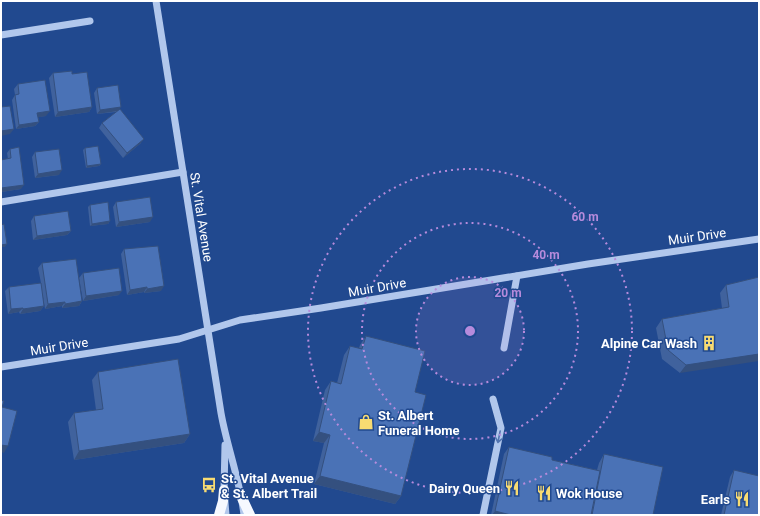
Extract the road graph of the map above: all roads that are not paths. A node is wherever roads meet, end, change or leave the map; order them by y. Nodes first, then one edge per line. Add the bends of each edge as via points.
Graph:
1 (156, 1) edge
2 (90, 21) dead end
3 (1, 35) edge
4 (183, 172) junction
5 (1, 202) edge
6 (759, 239) edge
7 (517, 276) junction
8 (208, 329) junction
9 (504, 348) dead end
10 (1, 367) edge
11 (493, 399) dead end
12 (225, 437) junction
13 (224, 490) junction
14 (242, 498) junction
15 (219, 515) edge
16 (226, 515) edge
17 (244, 515) edge
18 (250, 515) edge
19 (483, 515) edge

1 - 4 street, St. Vital Avenue
2 - 3 street
4 - 5 street
4 - 8 street, St. Vital Avenue
6 - 7 street, Muir Drive
7 - 8 street, Muir Drive via 240,320
7 - 9 street
8 - 10 street, Muir Drive via 179,339
8 - 12 street, St. Vital Avenue
11 -> 19 street via 501,428
12 - 13 street, St. Vital Avenue
12 - 14 street, St. Vital Avenue
13 - 15 main road
13 - 16 street, St. Vital Avenue
14 - 17 street, St. Vital Avenue
14 - 18 main road

